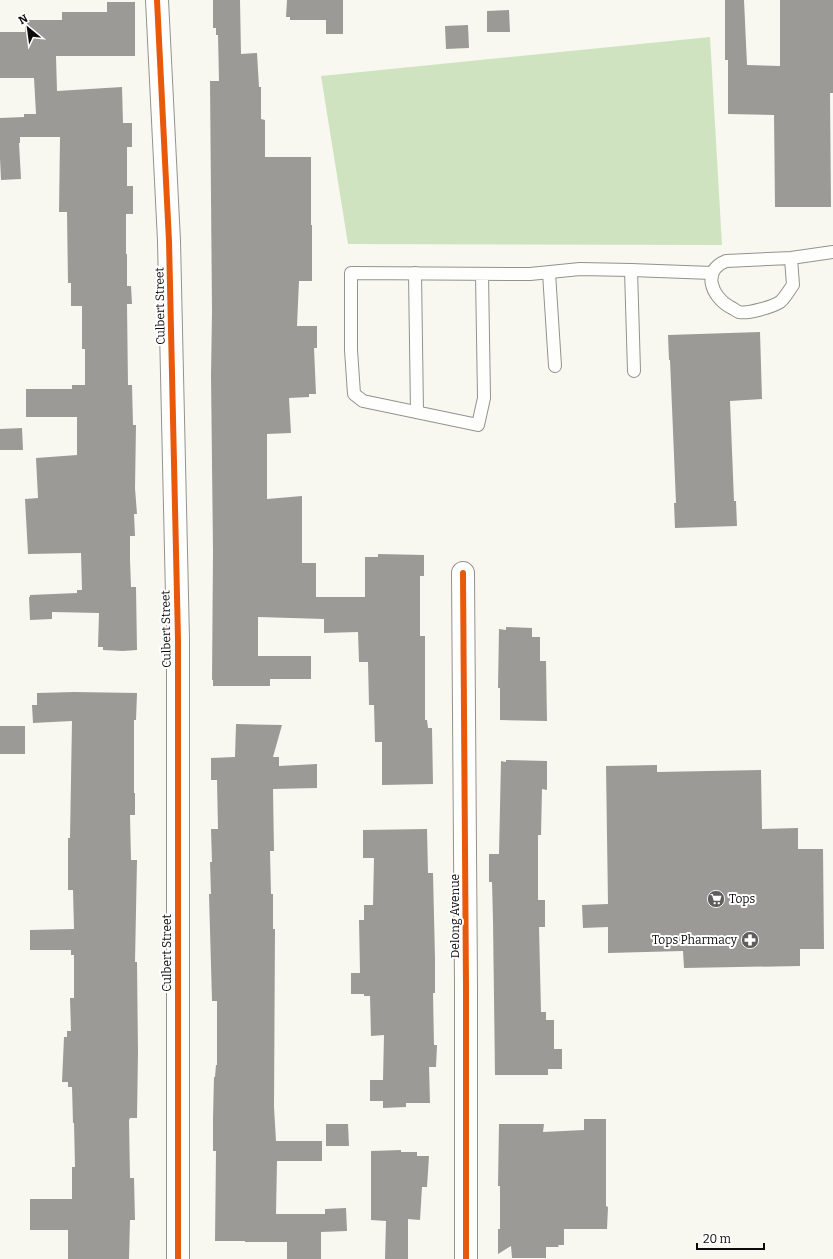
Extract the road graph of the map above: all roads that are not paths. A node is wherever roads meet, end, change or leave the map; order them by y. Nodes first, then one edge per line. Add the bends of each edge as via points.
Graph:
1 (157, 0) edge
2 (833, 252) edge
3 (791, 258) junction
4 (631, 270) junction
5 (415, 273) junction
6 (550, 273) junction
7 (712, 273) junction
8 (482, 274) junction
9 (555, 366) dead end
10 (634, 371) dead end
11 (418, 412) junction
12 (463, 573) dead end
13 (178, 1259) edge
14 (466, 1259) edge

1 - 13 street, Culbert Street via 169,242 178,632
2 - 3 lane
3 - 7 lane via 726,261 718,264
3 - 7 lane via 793,285 781,301 765,309 739,312 724,304 712,290
4 - 6 lane via 580,269
4 - 7 lane
4 - 10 lane
5 - 8 lane
5 - 11 lane
5 - 11 lane via 351,273 351,350 354,394 363,401
6 - 8 lane
6 - 9 lane
8 - 11 lane via 484,398 478,425
12 - 14 street, Delong Avenue

